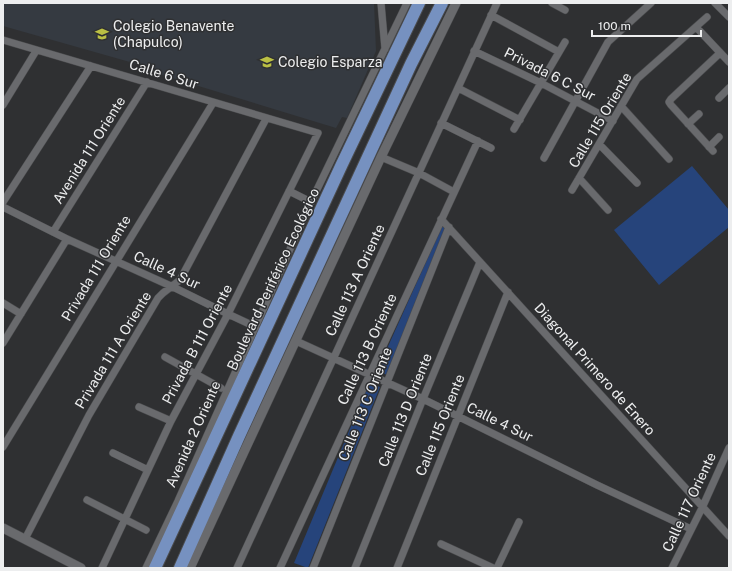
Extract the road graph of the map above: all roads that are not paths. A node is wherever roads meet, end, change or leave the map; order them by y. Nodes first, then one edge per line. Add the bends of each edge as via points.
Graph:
1 (381, 3) edge
2 (408, 3) edge
3 (419, 3) edge
4 (442, 3) edge
5 (456, 3) edge
6 (497, 3) edge
7 (552, 3) edge
8 (651, 3) edge
9 (716, 3) edge
10 (565, 10) dead end
11 (491, 15) junction
12 (707, 17) dead end
13 (729, 17) edge
14 (696, 27) junction
15 (3, 40) edge
16 (565, 42) dead end
17 (385, 50) junction
18 (36, 51) junction
19 (474, 51) junction
20 (559, 52) junction
21 (720, 53) junction
22 (729, 62) edge
23 (91, 66) junction
24 (147, 82) junction
25 (540, 83) junction
26 (458, 88) junction
27 (729, 88) edge
28 (719, 98) dead end
29 (576, 102) junction
30 (213, 103) junction
31 (3, 106) edge
32 (621, 106) junction
33 (699, 114) dead end
34 (266, 119) junction
35 (520, 120) junction
36 (613, 121) junction
37 (441, 123) junction
38 (688, 124) junction
39 (514, 129) dead end
40 (318, 133) joint
41 (719, 137) dead end
42 (478, 141) junction
43 (600, 144) junction
44 (492, 148) dead end
45 (381, 157) junction
46 (544, 158) dead end
47 (669, 159) dead end
48 (418, 173) junction
49 (579, 178) junction
50 (637, 183) dead end
51 (572, 190) dead end
52 (289, 191) junction
53 (454, 192) junction
54 (3, 202) edge
55 (311, 202) junction
56 (3, 207) edge
57 (608, 210) dead end
58 (441, 219) junction
59 (449, 227) junction
60 (53, 232) junction
61 (67, 239) junction
62 (116, 261) junction
63 (480, 262) junction
64 (174, 286) junction
65 (508, 292) junction
66 (3, 303) edge
67 (21, 314) junction
68 (228, 314) junction
69 (256, 326) junction
70 (296, 341) junction
71 (3, 343) edge
72 (165, 357) dead end
73 (334, 358) junction
74 (196, 373) junction
75 (369, 374) junction
76 (387, 383) junction
77 (221, 388) dead end
78 (423, 399) junction
79 (139, 406) dead end
80 (458, 416) junction
81 (171, 421) junction
82 (3, 447) edge
83 (729, 448) edge
84 (114, 453) dead end
85 (148, 470) junction
86 (87, 500) dead end
87 (702, 508) junction
88 (124, 520) junction
89 (519, 522) dead end
90 (3, 528) edge
91 (691, 529) junction
92 (146, 530) dead end
93 (729, 536) edge
94 (25, 539) junction
95 (441, 544) dead end
96 (189, 567) edge
97 (81, 568) edge
98 (102, 568) edge
99 (146, 568) edge
100 (155, 568) edge
101 (237, 568) edge
102 (281, 568) edge
103 (312, 568) edge
104 (355, 568) edge
105 (397, 568) edge
106 (493, 568) edge
107 (497, 568) edge
108 (672, 568) edge

1 - 17 street
2 - 17 street, Avenida 2 Oriente
3 - 100 highway, Boulevard Periférico Ecológico
4 - 96 highway via 239,436
5 - 45 street
6 - 11 street, Calle 113 A Oriente
7 - 10 street
8 - 29 street via 608,42
9 - 13 street
11 - 19 street, Calle 113 A Oriente
11 - 20 street
12 - 14 street, Calle 115 Oriente
14 - 21 street
14 - 32 street, Calle 115 Oriente via 637,79
15 - 18 street, Calle 6 Sur
16 - 20 street
17 - 55 street, Avenida 2 Oriente
18 - 23 street, Calle 6 Sur
18 - 31 street
19 - 25 street, Privada 6 C Sur
19 - 26 street, Calle 113 A Oriente
20 - 25 street
21 - 22 street
21 - 38 street via 669,102
23 - 24 street, Calle 6 Sur
23 - 54 street
24 - 30 street, Calle 6 Sur
24 - 60 street, Avenida 111 Oriente
25 - 29 street, Privada 6 C Sur
25 - 35 street
26 - 35 street
26 - 37 street, Calle 113 A Oriente
27 - 28 street
29 - 36 street, Privada 6 C Sur
29 - 46 street
30 - 34 street, Calle 6 Sur
30 - 62 street, Privada 111 Oriente
32 - 36 street, Calle 115 Oriente
32 - 47 street
33 - 38 street
34 - 40 street, Calle 6 Sur
34 - 64 street, Privada 111 A Oriente via 180,280
35 - 39 street
36 - 43 street, Calle 115 Oriente
37 - 42 street
37 - 48 street, Calle 113 A Oriente
38 - 41 street via 711,149
40 - 52 street, Privada B 111 Oriente
42 - 44 street
42 - 53 street, Calle 113 B Oriente
43 - 49 street, Calle 115 Oriente
43 - 50 street
45 - 48 street
45 - 70 street
48 - 53 street
48 - 73 street, Calle 113 A Oriente
49 - 51 street, Calle 115 Oriente
49 - 57 street
52 - 55 street
52 - 68 street, Privada B 111 Oriente
53 - 58 street, Calle 113 B Oriente
55 - 69 street, Avenida 2 Oriente
56 - 60 street, Calle 4 Sur
58 - 59 street, Diagonal Primero de Enero
58 - 75 street, Calle 113 B Oriente
59 - 63 street, Diagonal Primero de Enero
59 - 76 street, Calle 113 C Oriente
60 - 61 street, Calle 4 Sur
61 - 62 street, Calle 4 Sur
61 - 67 street
62 - 64 street, Calle 4 Sur
62 - 82 street, Privada 111 Oriente
63 - 65 street, Diagonal Primero de Enero
63 - 78 street, Calle 113 D Oriente
64 - 68 street, Calle 4 Sur
64 - 94 street, Privada 111 A Oriente via 158,298 97,401
65 - 80 street, Calle 115 Oriente
65 - 87 street, Diagonal Primero de Enero
66 - 67 street
67 - 71 street
68 - 69 street, Calle 4 Sur
68 - 74 street, Privada B 111 Oriente
69 - 99 street, Avenida 2 Oriente
70 - 73 street, Calle 4 Sur
70 - 96 street
72 - 74 street
73 - 75 street, Calle 4 Sur
73 - 101 street, Calle 113 A Oriente
74 - 77 street
74 - 81 street, Privada B 111 Oriente
75 - 76 street, Calle 4 Sur
75 - 102 street, Calle 113 B Oriente
76 - 78 street, Calle 4 Sur
76 - 103 street, Calle 113 C Oriente
78 - 80 street, Calle 4 Sur
78 - 104 street, Calle 113 D Oriente
79 - 81 street
80 - 91 street, Calle 4 Sur
80 - 105 street, Calle 115 Oriente
81 - 85 street, Privada B 111 Oriente
83 - 87 street, Calle 117 Oriente
84 - 85 street
85 - 88 street, Privada B 111 Oriente
86 - 88 street
87 - 91 street, Calle 117 Oriente
87 - 93 street, Diagonal Primero de Enero
88 - 92 street
88 - 98 street, Privada B 111 Oriente
89 - 107 street
90 - 94 street
91 - 108 street, Calle 117 Oriente
94 - 97 street
95 - 106 street

